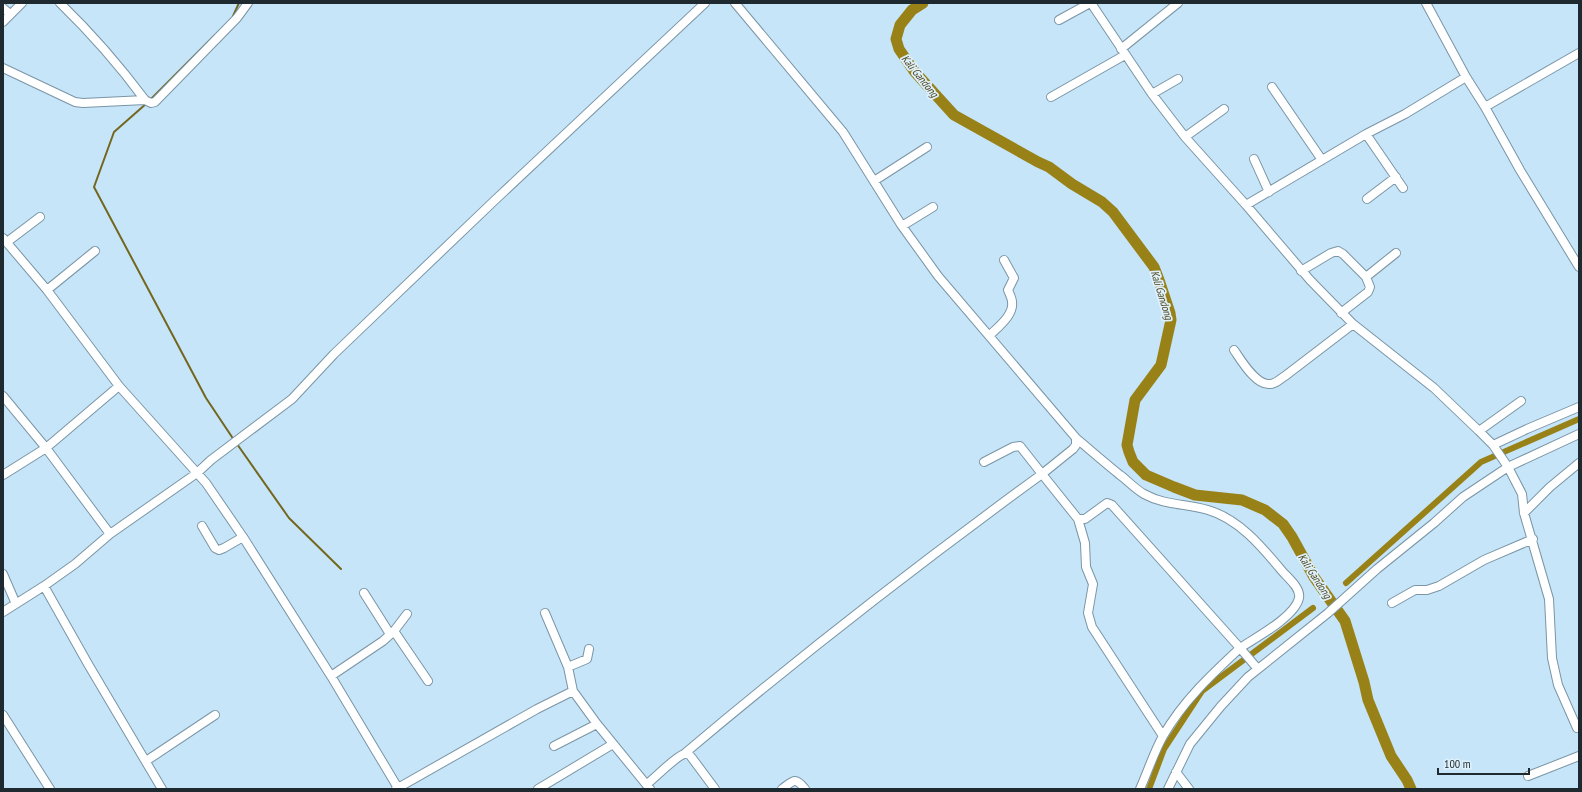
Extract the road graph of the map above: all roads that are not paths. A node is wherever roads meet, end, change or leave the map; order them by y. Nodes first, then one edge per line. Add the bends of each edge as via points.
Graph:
1 (22, 3) edge
2 (60, 3) edge
3 (248, 3) edge
4 (705, 3) edge
5 (734, 3) edge
6 (1090, 3) edge
7 (1426, 3) edge
8 (1174, 4) edge
9 (3, 8) edge
10 (10, 14) junction
11 (1059, 20) dead end
12 (3, 22) edge
13 (1123, 52) junction
14 (1579, 53) edge
15 (3, 68) edge
16 (1466, 77) junction
17 (1178, 79) dead end
18 (1272, 87) dead end
19 (1152, 94) junction
20 (1051, 97) dead end
21 (148, 101) junction
22 (1485, 107) junction
23 (1224, 109) dead end
24 (1366, 134) junction
25 (1185, 137) junction
26 (927, 147) dead end
27 (1254, 159) dead end
28 (1322, 160) junction
29 (1396, 178) junction
30 (874, 181) junction
31 (1403, 188) dead end
32 (1269, 192) junction
33 (1367, 198) dead end
34 (1246, 205) junction
35 (933, 207) dead end
36 (40, 217) dead end
37 (902, 226) junction
38 (5, 240) edge
39 (95, 251) dead end
40 (1396, 253) dead end
41 (1004, 260) dead end
42 (1579, 266) edge
43 (1301, 271) junction
44 (1366, 277) junction
45 (46, 290) junction
46 (1341, 313) junction
47 (1353, 324) junction
48 (990, 335) junction
49 (1234, 350) dead end
50 (118, 386) junction
51 (3, 396) edge
52 (1521, 401) dead end
53 (1579, 407) edge
54 (1480, 431) junction
55 (1579, 434) edge
56 (1076, 438) junction
57 (46, 448) junction
58 (1495, 448) junction
59 (984, 462) dead end
60 (1579, 463) edge
61 (1507, 465) junction
62 (197, 472) junction
63 (1042, 474) junction
64 (3, 475) edge
65 (1524, 513) junction
66 (1078, 519) junction
67 (202, 526) dead end
68 (110, 534) junction
69 (243, 537) junction
70 (1533, 539) junction
71 (3, 574) edge
72 (44, 586) junction
73 (364, 593) dead end
74 (1392, 603) dead end
75 (16, 604) junction
76 (3, 612) edge
77 (545, 613) dead end
78 (407, 614) dead end
79 (392, 632) junction
80 (588, 649) dead end
81 (1242, 651) junction
82 (1256, 666) junction
83 (568, 667) junction
84 (331, 676) junction
85 (428, 681) dead end
86 (573, 691) junction
87 (216, 715) dead end
88 (4, 719) edge
89 (597, 724) junction
90 (1578, 729) edge
91 (1163, 736) junction
92 (613, 744) junction
93 (554, 746) dead end
94 (684, 754) junction
95 (1579, 756) edge
96 (146, 761) junction
97 (1176, 772) junction
98 (1528, 776) dead end
99 (649, 787) edge
100 (397, 788) edge
101 (50, 789) edge
102 (162, 789) edge
103 (538, 789) edge
104 (715, 789) edge
105 (782, 789) edge
106 (805, 789) edge
107 (1140, 789) edge
108 (1168, 789) edge
109 (1189, 789) edge

1 - 10 street
2 - 21 street via 124,71
3 - 21 street via 237,18 155,102
4 - 62 street via 334,354 292,399
5 - 30 street via 842,132
6 - 11 street
6 - 13 street
7 - 16 street
8 - 13 street
9 - 10 street
10 - 12 street
13 - 19 street
13 - 20 street
14 - 22 street
15 - 21 street via 75,102
16 - 22 street
16 - 24 street
17 - 19 street
18 - 28 street
19 - 25 street
22 - 42 street
23 - 25 street
24 - 28 street
24 - 29 street
25 - 34 street
26 - 30 street
27 - 32 street
28 - 32 street
29 - 31 street
29 - 33 street
30 - 37 street
32 - 34 street
34 - 43 street
35 - 37 street
36 - 38 street
37 - 48 street via 938,276
38 - 45 street
39 - 45 street
40 - 44 street
41 - 48 street via 1014,278 1008,286 1011,308 1003,322
43 - 44 street via 1338,251
43 - 46 street
44 - 46 street via 1370,287 1368,292
45 - 50 street
46 - 47 street
47 - 49 street via 1275,383 1269,384 1258,380
47 - 54 street via 1434,388
48 - 56 street
50 - 57 street
50 - 62 street
51 - 57 street
52 - 54 street
53 - 58 street via 1527,429
54 - 58 street
55 - 61 street
56 - 63 street via 1073,449
56 - 81 street via 1143,493 1165,503 1209,510 1232,521 1259,545 1295,585 1299,594 1294,608
57 - 64 street
57 - 68 street
58 - 61 street
59 - 63 street via 1020,446
60 - 65 street
61 - 65 street via 1522,494
61 - 82 street via 1377,569 1328,613
62 - 68 street
62 - 69 street
63 - 66 street
63 - 94 street via 781,673
65 - 70 street
66 - 81 street via 1085,519 1107,503 1112,505
66 - 91 street via 1085,543 1086,567 1093,584 1088,613 1090,624
67 - 69 street via 215,548 219,550
68 - 72 street
69 - 84 street
70 - 74 street via 1484,560 1435,588 1415,590
70 - 90 street via 1549,600 1552,658 1558,685
71 - 75 street
72 - 75 street
72 - 96 street
73 - 79 street
75 - 76 street
77 - 83 street
78 - 79 street
79 - 84 street
79 - 85 street
80 - 83 street via 587,659
81 - 82 street
81 - 91 street via 1203,682
82 - 97 street via 1190,744
83 - 86 street
84 - 100 street
86 - 89 street
86 - 100 street
87 - 96 street
88 - 101 street
89 - 92 street
89 - 93 street
91 - 107 street
92 - 99 street
92 - 103 street
94 - 99 street
94 - 104 street via 692,758
95 - 98 street
96 - 102 street
97 - 108 street
97 - 109 street
105 - 106 street via 796,780

